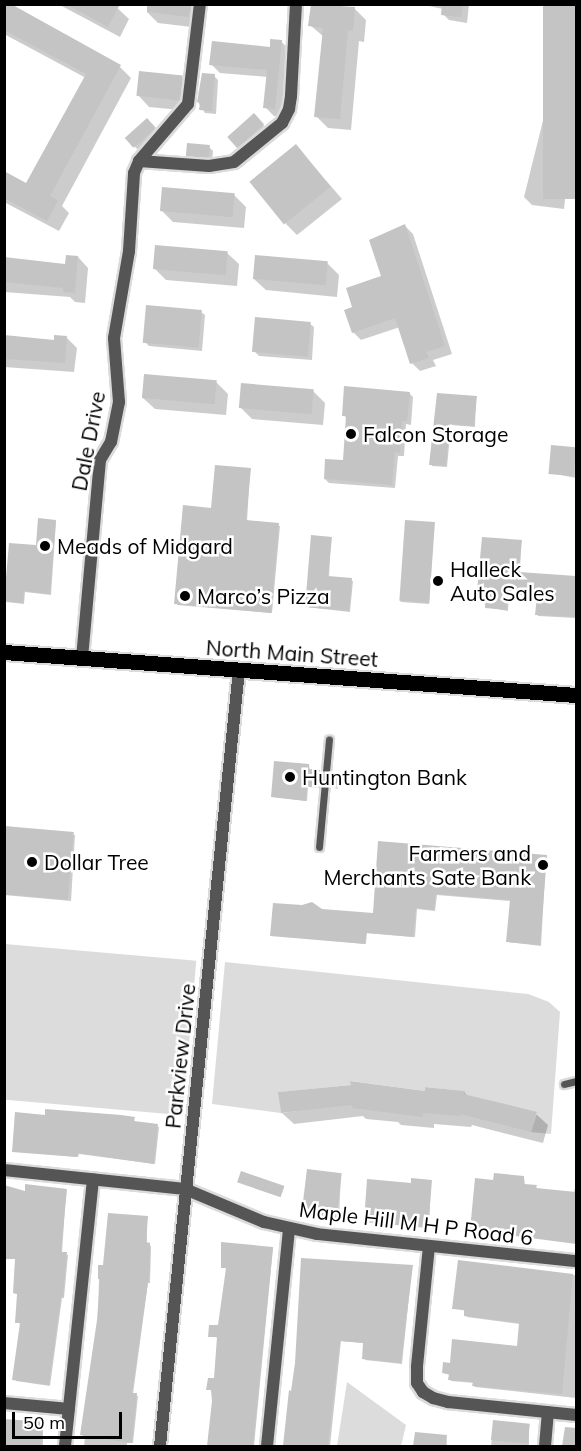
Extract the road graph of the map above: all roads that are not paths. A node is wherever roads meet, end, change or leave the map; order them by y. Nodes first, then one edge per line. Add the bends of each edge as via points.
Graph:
1 (200, 4) edge
2 (296, 4) edge
3 (139, 161) junction
4 (4, 652) edge
5 (82, 658) junction
6 (239, 670) junction
7 (576, 695) edge
8 (328, 739) dead end
9 (319, 847) dead end
10 (576, 1081) edge
11 (564, 1084) dead end
12 (4, 1170) edge
13 (93, 1179) junction
14 (185, 1189) junction
15 (289, 1229) junction
16 (429, 1246) junction
17 (576, 1261) edge
18 (4, 1403) edge
19 (69, 1409) junction
20 (548, 1412) junction
21 (576, 1415) edge
22 (65, 1446) edge
23 (160, 1446) edge
24 (267, 1446) edge
25 (545, 1446) edge

1 - 3 street, Dale Drive via 188,104
2 - 3 street via 290,103 282,123 234,162 221,166
3 - 5 street, Dale Drive via 134,173 129,251 114,338 119,402 111,442 100,460
4 - 5 main road, North Main Street
5 - 6 main road, North Main Street
6 - 7 main road, North Main Street
6 - 14 street, Parkview Drive
8 - 9 lane
10 - 11 lane
12 - 13 street, Maple Hill M H P Road 6
13 - 14 street, Maple Hill M H P Road 6
13 - 19 street
14 - 15 street, Maple Hill M H P Road 6
14 - 23 street, Parkview Drive
15 - 16 street, Maple Hill M H P Road 6
15 - 24 street
16 - 17 street, Maple Hill M H P Road 6
16 - 20 street via 417,1367 417,1383 423,1392 448,1402
18 - 19 street
19 - 22 street
20 - 21 street
20 - 25 street

